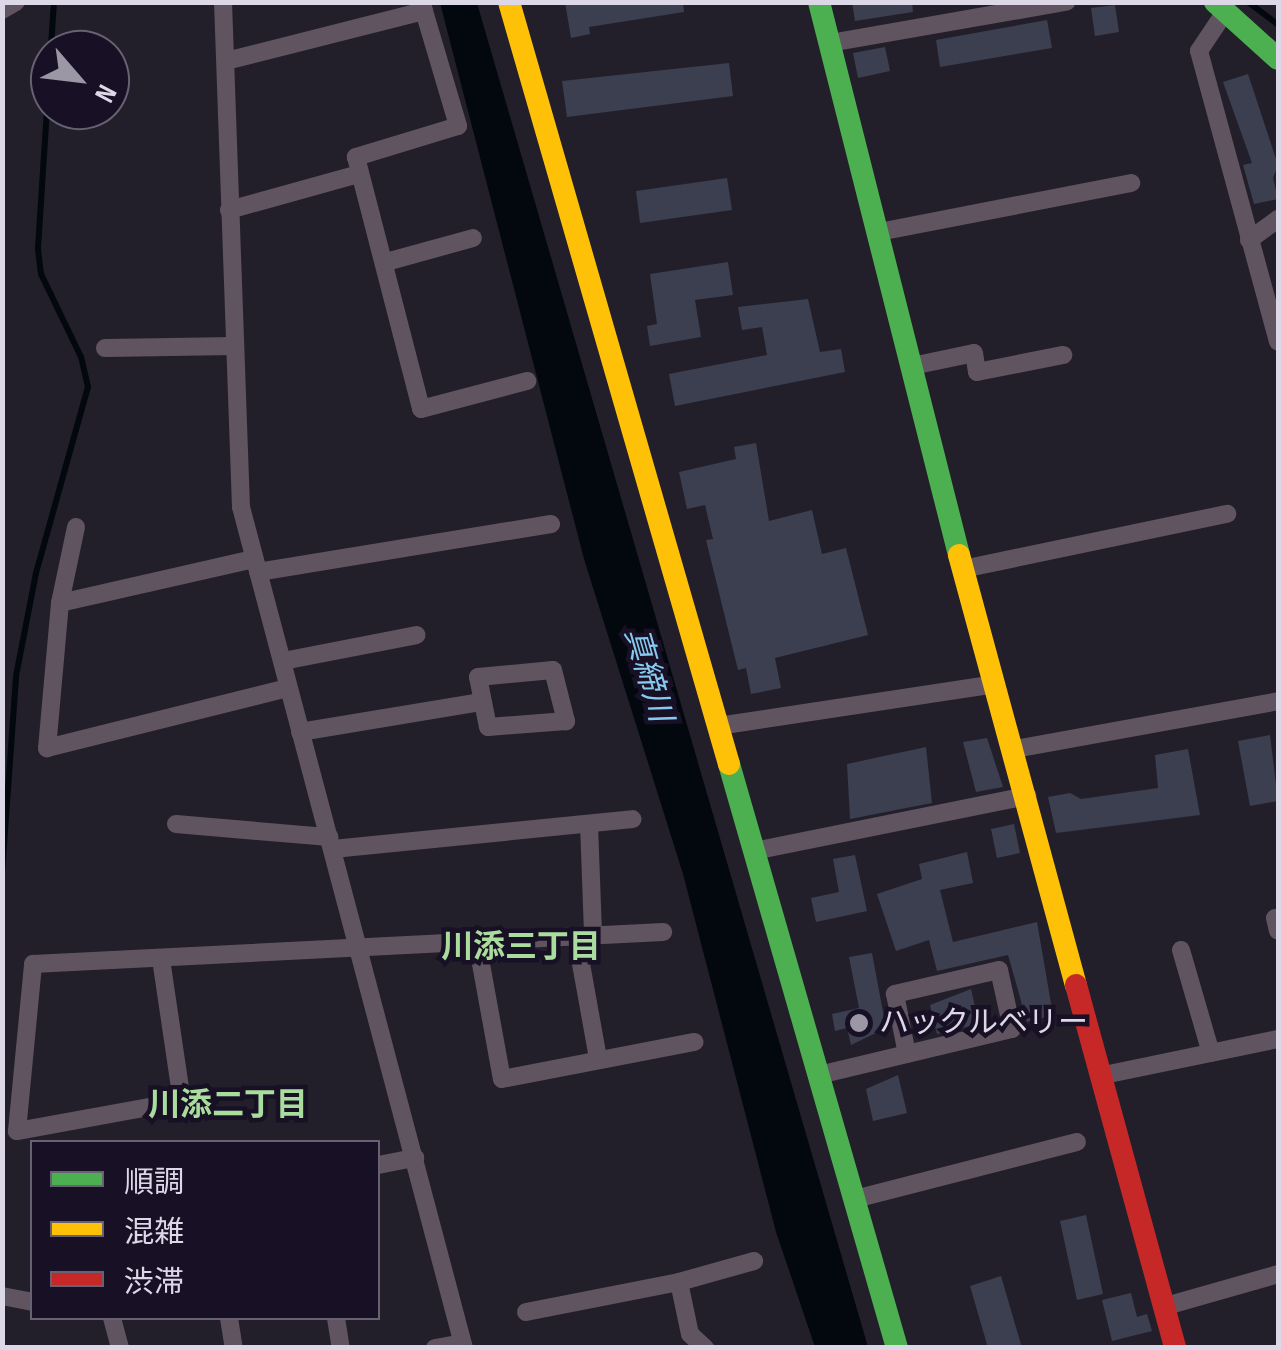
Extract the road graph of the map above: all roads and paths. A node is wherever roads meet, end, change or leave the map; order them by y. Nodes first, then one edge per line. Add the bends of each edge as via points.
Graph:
1 (16, 2) edge
2 (222, 2) edge
3 (509, 2) edge
4 (819, 2) edge
5 (1066, 2) edge
6 (423, 7) edge
7 (1220, 8) edge
8 (2, 10) edge
9 (830, 42) junction
10 (1278, 59) edge
11 (226, 62) junction
12 (358, 174) junction
13 (1132, 183) dead end
14 (229, 210) junction
15 (1278, 219) edge
16 (879, 232) junction
17 (473, 238) dead end
18 (1249, 240) junction
19 (386, 262) junction
20 (1278, 342) edge
21 (235, 346) junction
22 (105, 348) dead end
23 (1063, 355) dead end
24 (912, 366) junction
25 (527, 381) dead end
26 (1227, 514) dead end
27 (550, 524) dead end
28 (76, 527) dead end
29 (256, 565) junction
30 (963, 569) junction
31 (60, 603) junction
32 (417, 635) dead end
33 (283, 661) junction
34 (996, 684) junction
35 (288, 688) junction
36 (1278, 701) edge
37 (482, 702) junction
38 (718, 726) junction
39 (300, 732) junction
40 (1014, 748) junction
41 (1028, 796) junction
42 (632, 819) dead end
43 (176, 824) dead end
44 (590, 824) junction
45 (331, 843) junction
46 (754, 852) junction
47 (662, 932) dead end
48 (585, 936) junction
49 (477, 942) junction
50 (360, 950) junction
51 (1181, 950) dead end
52 (161, 959) junction
53 (1278, 1039) edge
54 (694, 1042) dead end
55 (1211, 1053) junction
56 (906, 1054) junction
57 (598, 1058) junction
58 (820, 1075) junction
59 (1104, 1075) junction
60 (1077, 1142) dead end
61 (415, 1158) junction
62 (380, 1164) edge
63 (855, 1199) junction
64 (754, 1262) dead end
65 (1278, 1274) edge
66 (679, 1282) junction
67 (2, 1296) edge
68 (30, 1302) edge
69 (1166, 1306) junction
70 (526, 1312) dead end
71 (111, 1320) edge
72 (229, 1320) edge
73 (336, 1320) edge
74 (463, 1346) edge
75 (120, 1348) edge
76 (234, 1348) edge
77 (341, 1348) edge
78 (435, 1348) edge
79 (705, 1348) edge
80 (897, 1348) edge
81 (1175, 1348) edge

1 - 8 street
2 - 11 street
3 - 38 street
4 - 9 street
5 - 9 street
6 - 11 street
6 - 12 street via 458,126 356,156
7 - 10 street
7 - 18 street via 1199,51
9 - 16 street
11 - 14 street
12 - 14 street
12 - 19 street
13 - 16 street
14 - 21 street
15 - 18 street
16 - 24 street
17 - 19 street
18 - 20 street
19 - 25 street via 421,410
21 - 22 street
21 - 29 street via 241,507
23 - 24 street via 977,372 974,353
24 - 30 street
26 - 30 street
27 - 29 street
28 - 31 street
29 - 31 street
29 - 33 street
30 - 34 street
31 - 35 street via 46,748
32 - 33 street
33 - 35 street
34 - 38 street
34 - 40 street
35 - 39 street
36 - 40 street
37 - 37 street via 488,727 566,721 553,670 478,677
37 - 39 street
38 - 46 street
39 - 45 street
40 - 41 street
41 - 46 street
41 - 59 street
42 - 44 street
43 - 45 street
44 - 45 street
44 - 48 street
45 - 50 street
46 - 58 street
47 - 48 street
48 - 49 street
48 - 57 street
49 - 50 street
49 - 57 street via 502,1079
50 - 52 street
50 - 61 street
51 - 55 street
52 - 52 street via 33,964 17,1131 182,1102
53 - 55 street
54 - 57 street
55 - 59 street
56 - 56 street via 894,994 999,970 1012,1029
56 - 58 street
58 - 63 street
59 - 69 street
60 - 63 street
61 - 62 street
61 - 74 street
63 - 80 street
64 - 66 street
65 - 69 street
66 - 70 street
66 - 79 street via 690,1334
67 - 68 street
69 - 81 street
71 - 75 street
72 - 76 street
73 - 77 street
74 - 78 street

